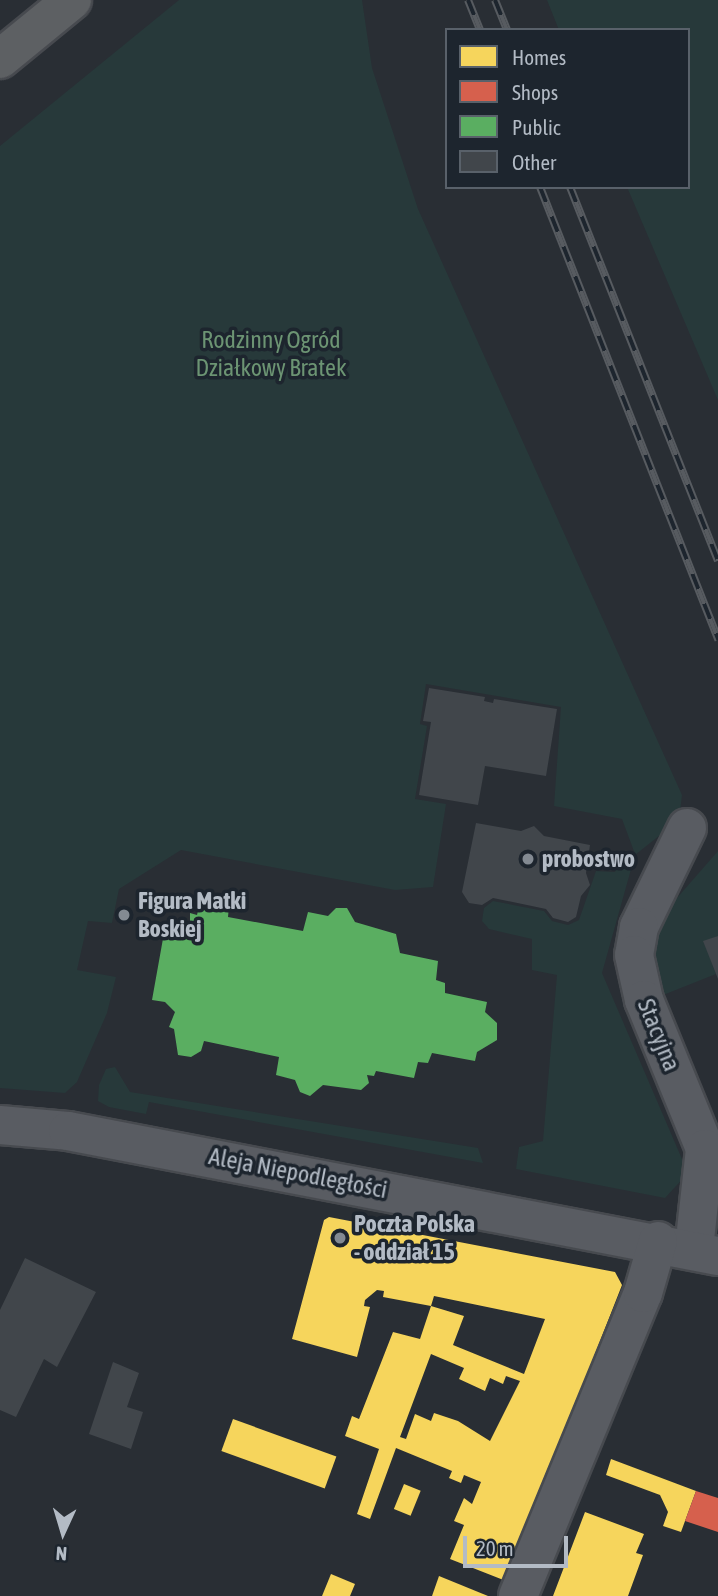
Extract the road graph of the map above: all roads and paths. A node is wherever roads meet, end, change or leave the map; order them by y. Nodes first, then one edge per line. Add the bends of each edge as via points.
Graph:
1 (72, 0) edge
2 (0, 59) edge
3 (687, 828) dead end
4 (0, 1125) edge
5 (690, 1248) edge
6 (518, 1596) edge

1 - 2 highway
3 - 5 street, Stacyjna via 639,927 634,955 644,1000 705,1149
4 - 5 street, Aleja Niepodległości via 56,1129
5 - 6 street, Stacyjna via 643,1293

